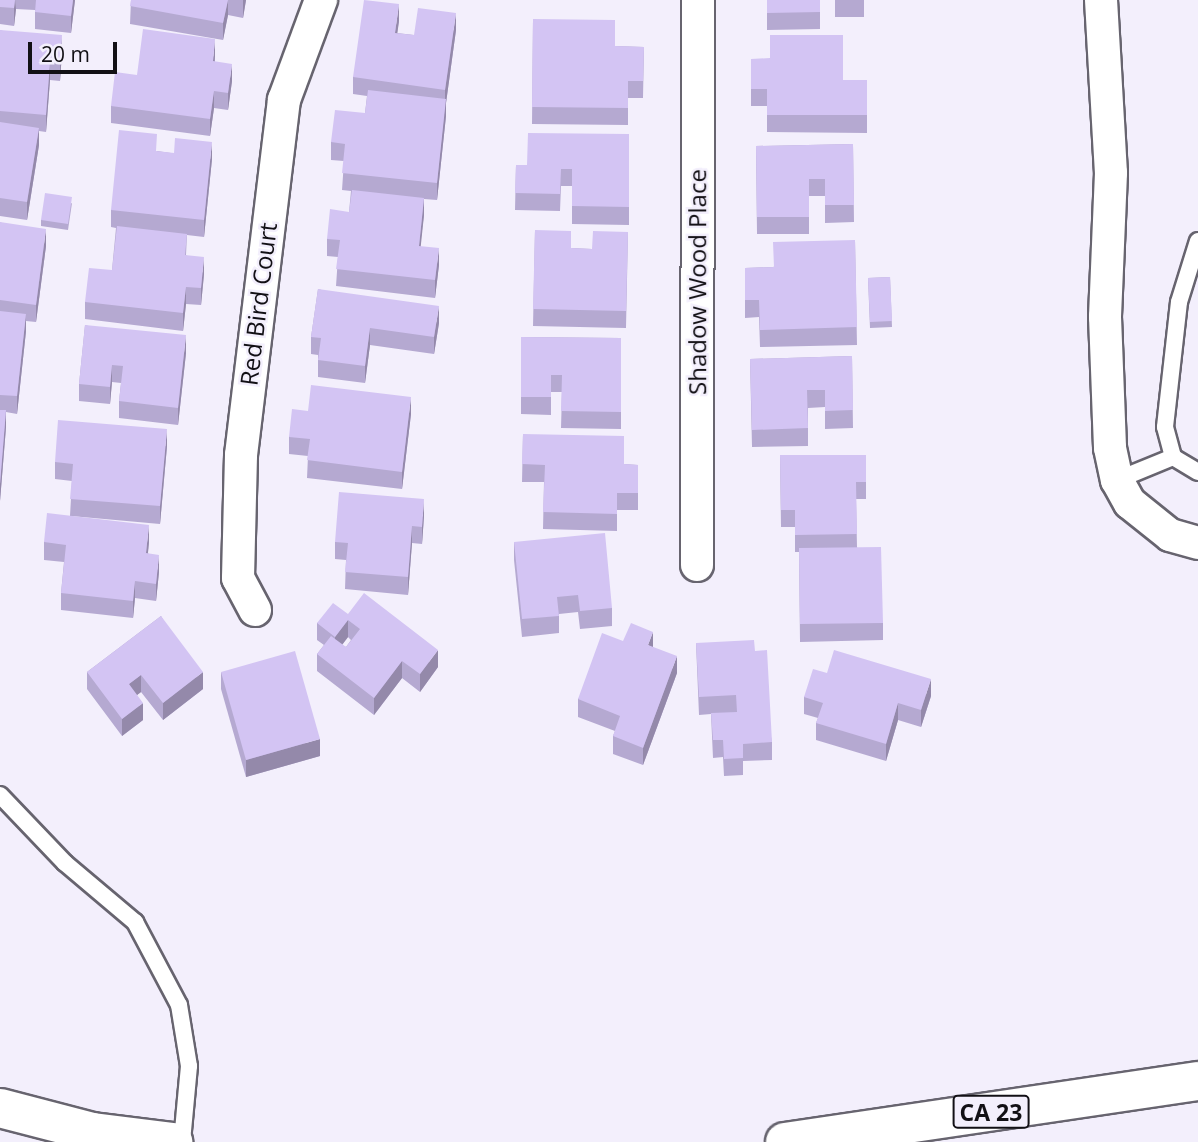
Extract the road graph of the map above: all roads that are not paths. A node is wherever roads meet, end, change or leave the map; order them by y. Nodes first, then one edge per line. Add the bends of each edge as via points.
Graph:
1 (321, 0) edge
2 (698, 0) edge
3 (1101, 0) edge
4 (1198, 241) edge
5 (1173, 457) junction
6 (1198, 472) edge
7 (1117, 480) junction
8 (1198, 543) edge
9 (697, 565) dead end
10 (255, 610) dead end
11 (0, 795) edge
12 (1198, 1081) edge
13 (0, 1108) edge
14 (173, 1142) edge
15 (182, 1142) edge
16 (785, 1142) edge

1 - 10 street, Red Bird Court via 284,100 241,455 238,578
2 - 9 street, Shadow Wood Place
3 - 7 street via 1111,173 1106,345 1109,427
4 - 5 lane via 1179,302 1166,396 1165,427
5 - 6 lane
5 - 7 lane
7 - 8 street via 1130,503 1154,526
11 - 15 lane via 65,863 135,922 179,1005 189,1066
12 - 16 main road, CA 23
13 - 14 main road via 93,1132

